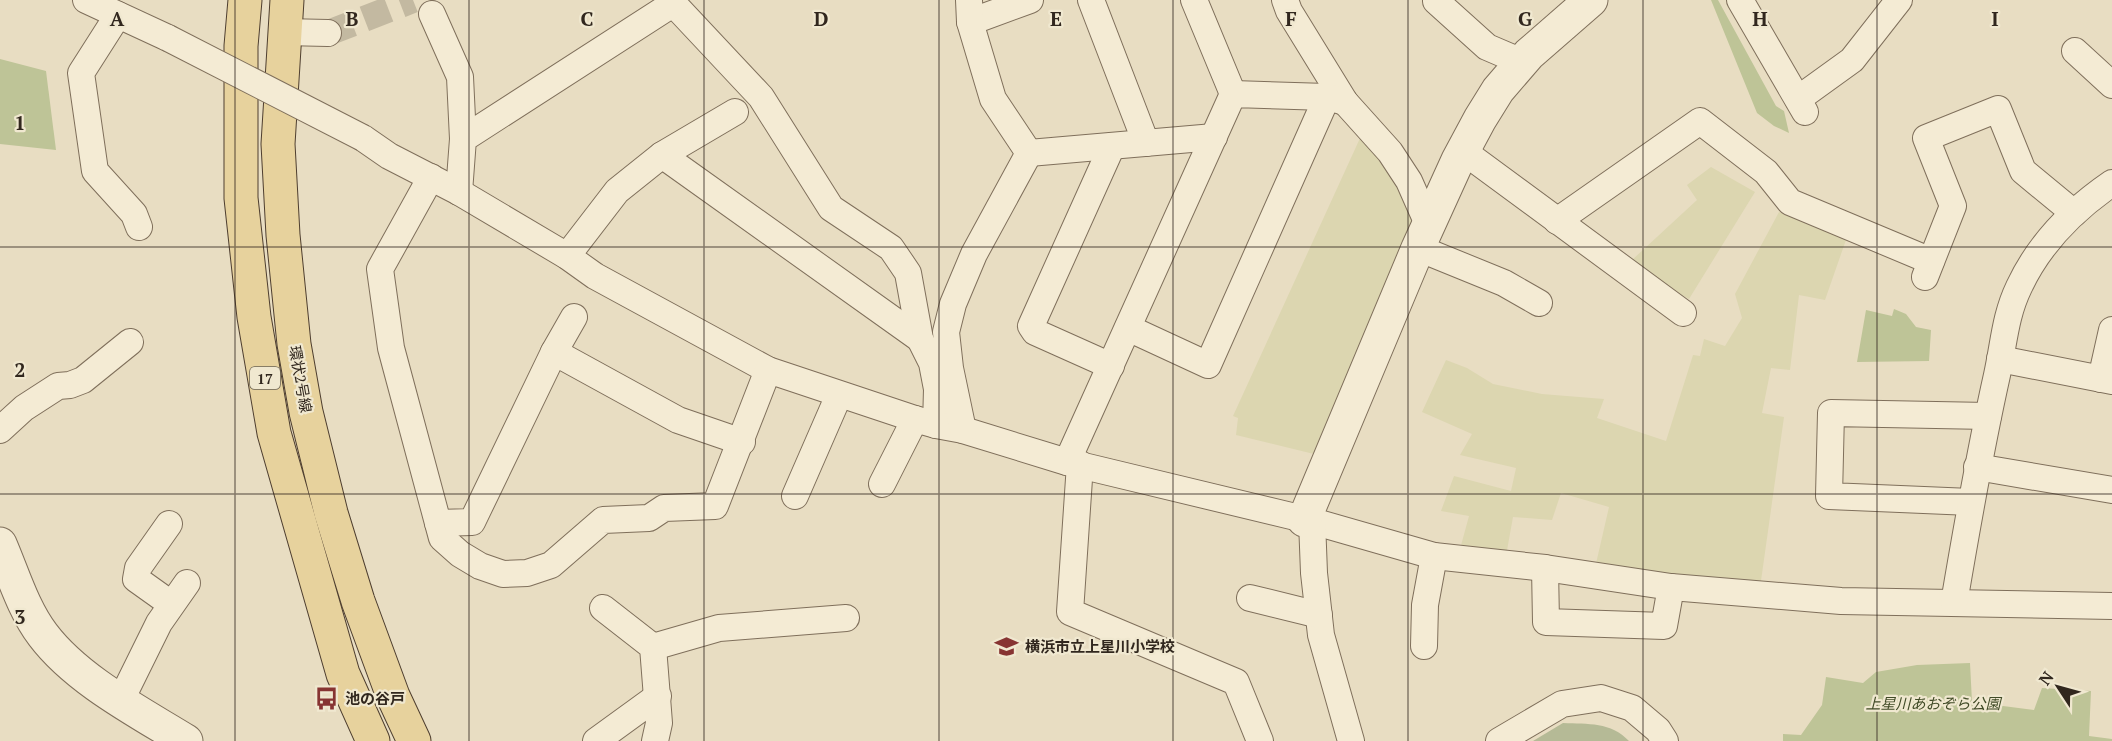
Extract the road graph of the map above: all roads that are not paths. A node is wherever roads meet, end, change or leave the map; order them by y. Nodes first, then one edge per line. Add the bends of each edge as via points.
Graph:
1 (86, 0) edge
2 (244, 0) edge
3 (287, 0) edge
4 (1030, 0) edge
5 (1091, 0) edge
6 (1194, 0) edge
7 (1285, 0) edge
8 (1591, 0) edge
9 (1740, 0) edge
10 (1899, 0) edge
11 (1436, 1) edge
12 (672, 2) edge
13 (969, 11) edge
14 (432, 14) dead end
15 (118, 15) junction
16 (284, 32) junction
17 (328, 33) tunnel mouth
18 (2075, 51) dead end
19 (1522, 62) junction
20 (2112, 85) edge
21 (1233, 94) junction
22 (1336, 99) junction
23 (748, 104) junction
24 (1214, 137) junction
25 (463, 139) junction
26 (1146, 143) junction
27 (1112, 146) junction
28 (1463, 151) junction
29 (1029, 153) junction
30 (662, 155) junction
31 (431, 177) junction
32 (2112, 183) edge
33 (459, 192) junction
34 (2074, 213) junction
35 (1557, 220) junction
36 (139, 227) dead end
37 (1423, 236) junction
38 (567, 256) junction
39 (1539, 303) dead end
40 (1683, 313) dead end
41 (574, 317) dead end
42 (1128, 328) junction
43 (2112, 330) edge
44 (920, 339) junction
45 (130, 342) dead end
46 (554, 352) junction
47 (2000, 359) junction
48 (1111, 366) junction
49 (768, 370) junction
50 (2106, 380) edge
51 (839, 395) junction
52 (1988, 416) junction
53 (926, 422) junction
54 (0, 430) edge
55 (963, 430) junction
56 (742, 442) junction
57 (1073, 463) junction
58 (1977, 467) junction
59 (882, 484) dead end
60 (2112, 490) edge
61 (795, 496) dead end
62 (1971, 502) junction
63 (1308, 521) junction
64 (438, 523) junction
65 (168, 524) dead end
66 (0, 544) edge
67 (1434, 556) junction
68 (1545, 568) junction
69 (187, 583) dead end
70 (1671, 587) junction
71 (1250, 598) dead end
72 (1954, 603) junction
73 (171, 604) junction
74 (2112, 606) edge
75 (603, 608) dead end
76 (1319, 615) junction
77 (846, 618) dead end
78 (1424, 646) dead end
79 (653, 647) junction
80 (657, 696) junction
81 (121, 700) junction
82 (186, 741) edge
83 (373, 741) edge
84 (414, 741) edge
85 (596, 741) edge
86 (655, 741) edge
87 (1260, 741) edge
88 (1351, 741) edge
89 (1499, 741) edge
90 (1665, 741) edge

1 - 15 street
2 - 83 main road, 17 via 241,198 254,317 274,433 343,674
3 - 16 main road, 環状2号線 / 17
4 - 13 street
5 - 26 street
6 - 21 street
7 - 22 street
8 - 19 street
9 - 10 street via 1801,106 1852,60
11 - 19 street via 1487,47
12 - 23 street
12 - 25 street
13 - 29 street via 993,99
14 - 25 street via 460,77
15 - 31 street, bridge via 363,138
15 - 36 street via 81,73 95,171 134,214
16 - 17 street
16 - 84 main road, 環状2号線 / 17 via 278,144 283,235 294,344 306,412 358,601
18 - 20 street
19 - 28 street via 1498,90
21 - 22 street
21 - 24 street
22 - 37 street via 1390,152 1409,181
22 - 42 street via 1208,365
23 - 30 street
23 - 44 street via 831,208 891,248 908,273
24 - 26 street
24 - 42 street
25 - 33 street
26 - 27 street
27 - 29 street
27 - 48 street via 1031,326 1035,332
28 - 35 street
28 - 37 street
29 - 55 street via 974,254 946,332
30 - 38 street via 617,191
30 - 44 street
31 - 33 street
31 - 64 street via 380,269 391,348
32 - 34 street
33 - 38 street
34 - 35 street via 2023,171 1998,109 1926,138 1953,206 1928,269 1790,202 1766,172 1700,121
34 - 47 street via 2040,252 2019,286 2006,320
35 - 40 street
37 - 39 street
37 - 63 street
38 - 49 street via 591,284
41 - 46 street
42 - 48 street
43 - 50 street
44 - 53 street via 932,363 937,389
45 - 54 street via 83,380 58,386 24,408
46 - 56 street via 678,420
46 - 64 street via 472,522
47 - 50 street
47 - 52 street
48 - 57 street
49 - 51 street
49 - 56 street
51 - 53 street
51 - 61 street
52 - 58 street
52 - 62 street via 1831,412 1829,496
53 - 55 street
53 - 59 street
55 - 57 street
56 - 64 street via 715,506 664,508 649,518 603,520 551,565 527,573 503,574 480,566 442,538
57 - 63 street
57 - 87 street via 1070,612 1236,682
58 - 60 street
58 - 62 street
62 - 72 street
63 - 67 street
63 - 76 street
65 - 73 street via 138,568 136,579
66 - 81 street via 31,617 43,635 64,658
67 - 68 street
67 - 78 street via 1425,605
68 - 70 street
68 - 70 street via 1546,622 1664,626
69 - 73 street
70 - 72 street via 1841,601
71 - 76 street
72 - 74 street
73 - 81 street
75 - 79 street
76 - 88 street
77 - 79 street via 719,628
79 - 80 street
80 - 85 street
80 - 86 street via 659,723
81 - 82 street
89 - 90 street via 1562,704 1601,698 1632,708

